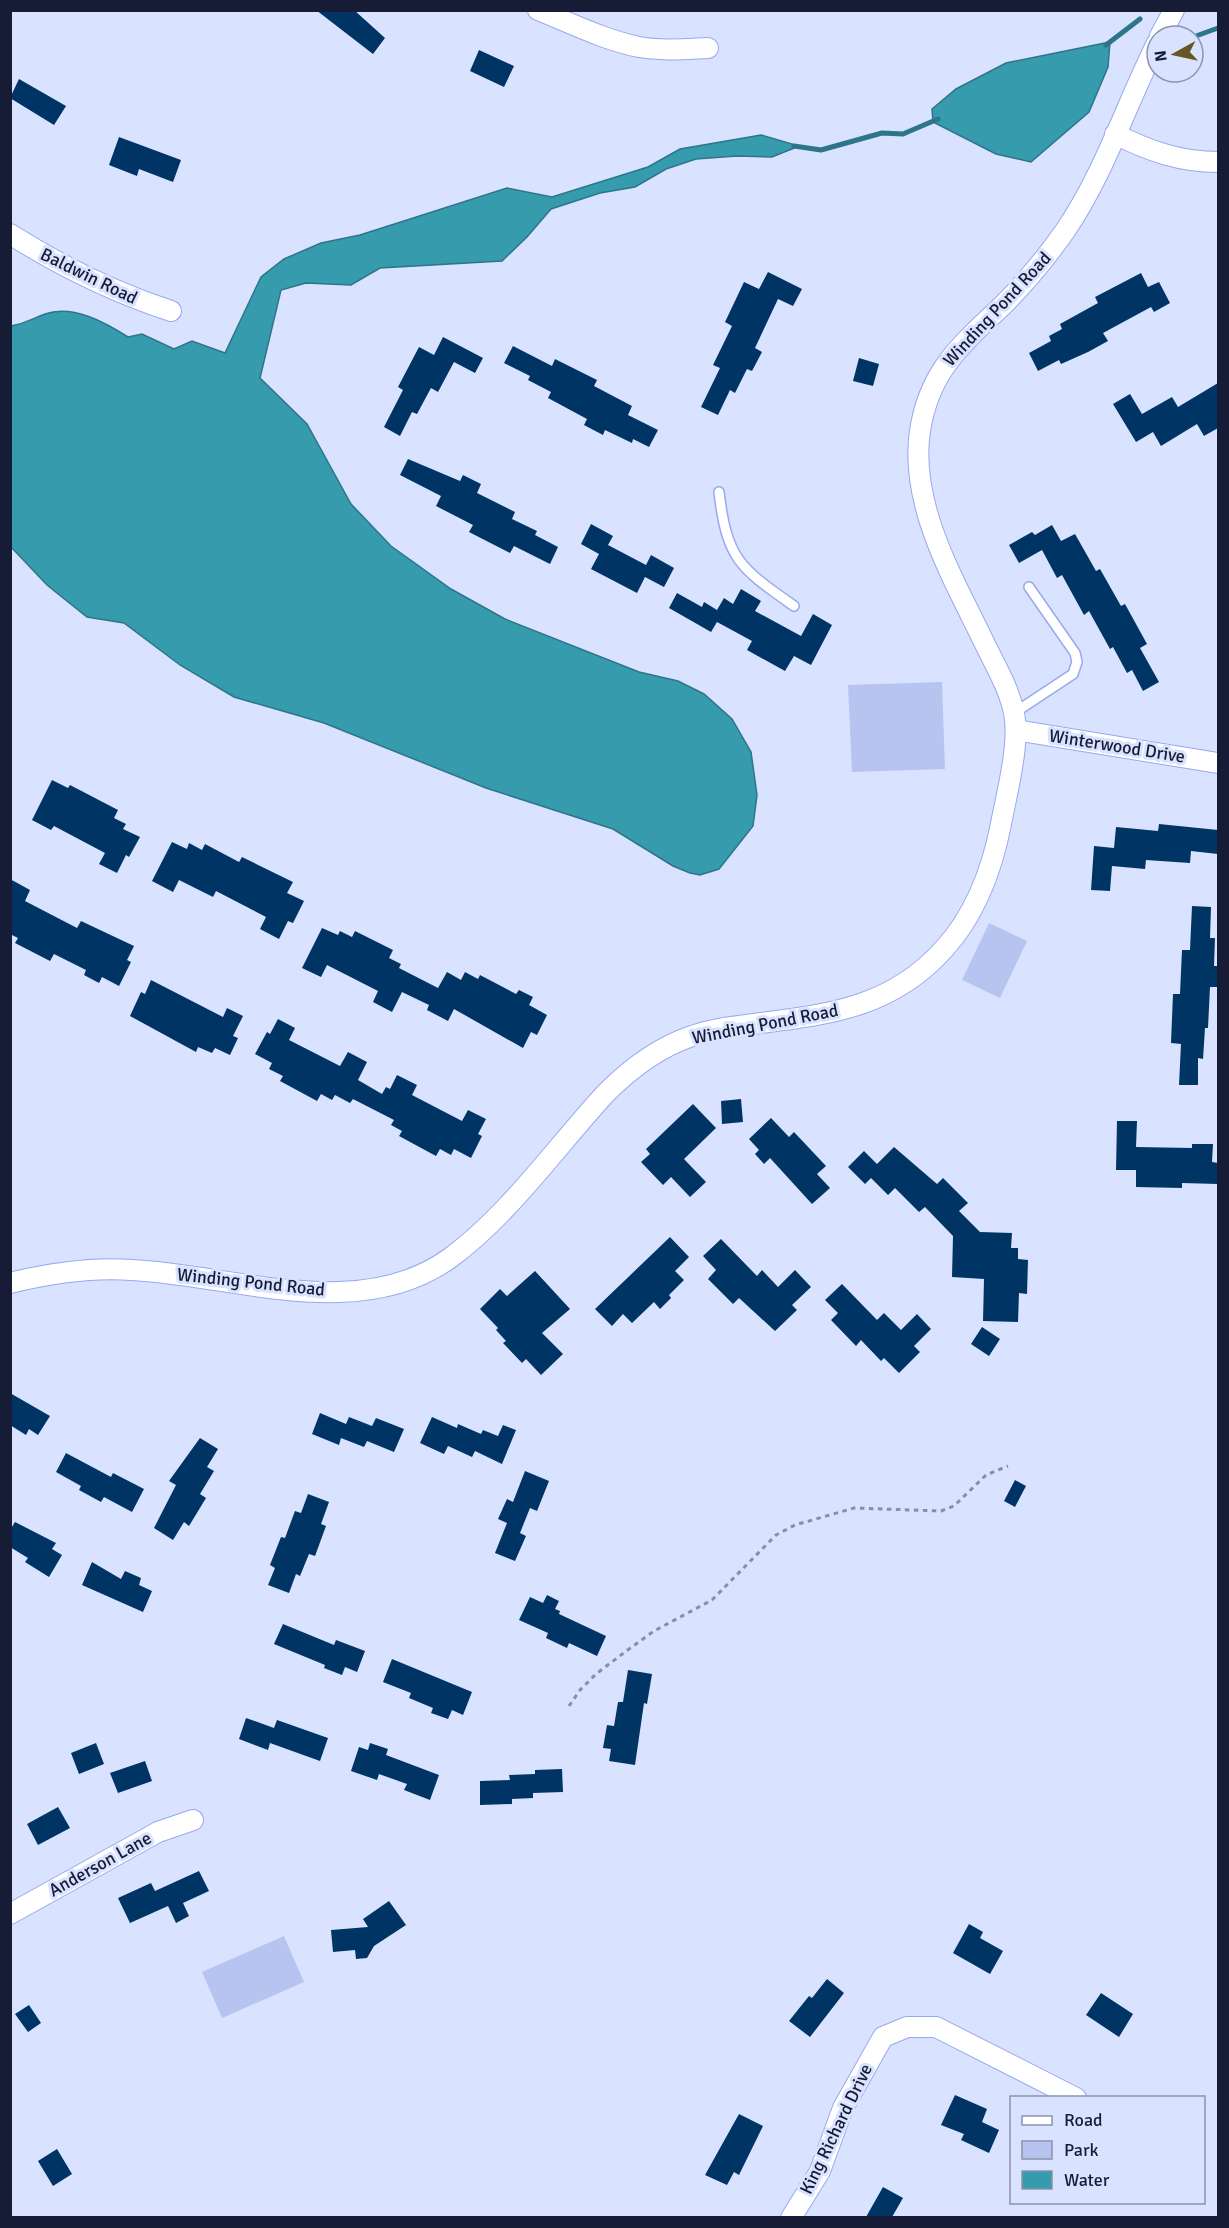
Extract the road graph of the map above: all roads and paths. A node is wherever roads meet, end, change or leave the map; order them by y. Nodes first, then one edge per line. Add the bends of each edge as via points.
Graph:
1 (538, 10) edge
2 (1174, 10) edge
3 (1166, 24) edge
4 (708, 48) dead end
5 (1145, 69) edge
6 (1115, 134) junction
7 (1218, 162) edge
8 (10, 234) edge
9 (171, 311) dead end
10 (719, 492) dead end
11 (1029, 587) dead end
12 (794, 606) dead end
13 (1015, 721) junction
14 (1218, 763) edge
15 (10, 1283) edge
16 (1008, 1466) dead end
17 (569, 1706) dead end
18 (193, 1820) dead end
19 (10, 1914) edge
20 (1074, 2096) edge
21 (791, 2217) edge

1 - 4 street via 638,47
2 - 3 street
5 - 6 street, Winding Pond Road
6 - 7 street via 1152,152 1196,162
6 - 13 street, Winding Pond Road via 1079,210 1051,251 944,363 920,429 918,468 925,505 963,599 1000,674
8 - 9 street, Baldwin Road via 115,292
10 - 12 lane via 730,547 741,565
11 - 13 lane via 1075,653 1077,662 1073,674
13 - 14 street, Winterwood Drive
13 - 15 street, Winding Pond Road via 1004,807 987,879 959,932 925,969 889,994 828,1014 720,1029 670,1045 623,1076 485,1228 449,1259 427,1271 373,1288 342,1291 100,1269 67,1271
16 - 17 path via 986,1475 954,1506 941,1511 854,1508 795,1525 776,1535 712,1600 654,1631 604,1668
18 - 19 street, Anderson Lane via 158,1832
20 - 21 street, King Richard Drive via 936,2027 907,2027 883,2037 848,2099 820,2171

